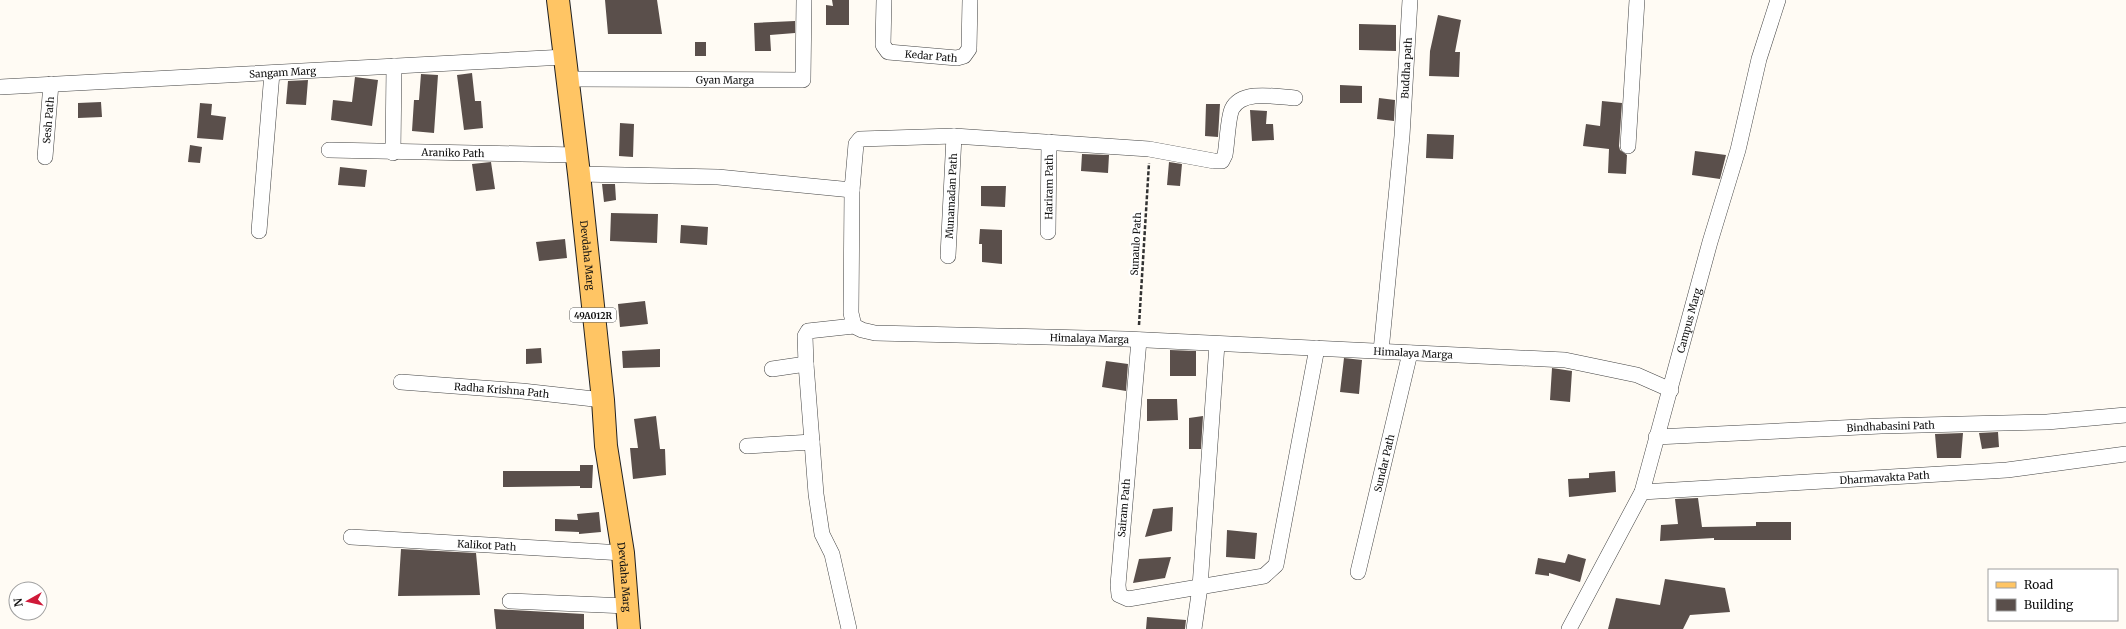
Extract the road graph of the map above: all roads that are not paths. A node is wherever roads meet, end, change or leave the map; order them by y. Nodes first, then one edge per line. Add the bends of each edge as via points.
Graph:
1 (558, 0) edge
2 (804, 0) edge
3 (884, 0) edge
4 (970, 0) edge
5 (1410, 0) edge
6 (1637, 0) edge
7 (1778, 0) edge
8 (564, 57) junction
9 (394, 66) junction
10 (272, 73) junction
11 (568, 79) junction
12 (51, 84) junction
13 (0, 87) edge
14 (1295, 98) dead end
15 (954, 136) junction
16 (1049, 142) junction
17 (1628, 146) dead end
18 (329, 150) dead end
19 (393, 152) junction
20 (45, 157) dead end
21 (578, 164) junction
22 (852, 190) junction
23 (259, 231) dead end
24 (1048, 232) dead end
25 (948, 256) dead end
26 (854, 326) junction
27 (1138, 340) junction
28 (1217, 344) junction
29 (1317, 348) junction
30 (1381, 351) junction
31 (1410, 353) junction
32 (806, 364) junction
33 (772, 368) dead end
34 (401, 382) dead end
35 (1671, 390) junction
36 (603, 400) junction
37 (2126, 415) edge
38 (1656, 437) junction
39 (812, 442) junction
40 (747, 446) dead end
41 (2126, 454) edge
42 (1642, 492) junction
43 (351, 537) dead end
44 (623, 553) junction
45 (1358, 572) dead end
46 (1200, 587) junction
47 (510, 601) dead end
48 (627, 606) junction
49 (1572, 628) edge
50 (629, 629) edge
51 (849, 629) edge
52 (1194, 629) edge

1 - 8 main road, Devdaha Marg / 49A012R
2 - 11 street, Gyan Marga via 803,80
3 - 4 street, Kedar Path via 883,45 888,52 957,58 964,56 968,49
5 - 30 street, Buddha path via 1402,136
6 - 17 street
7 - 35 street, Campus Marg via 1759,59 1738,150 1708,249
8 - 9 street, Sangam Marg
8 - 11 main road, Devdaha Marg / 49A012R
9 - 10 street, Sangam Marg
9 - 19 street
10 - 12 street, Sangam Marg
10 - 23 street
11 - 21 main road, Devdaha Marg / 49A012R
12 - 13 street, Sangam Marg
12 - 20 street, Sesh Path
14 - 16 street via 1242,98 1232,109 1222,160 1214,161 1149,149
15 - 16 street
15 - 22 street via 860,138 856,144
15 - 25 street, Munamadan Path
16 - 24 street, Hariram Path
18 - 19 street, Araniko Path
19 - 21 street, Araniko Path
21 - 22 street, Araniko Path
21 - 36 main road, Devdaha Marg / 49A012R
22 - 26 street via 851,313
26 - 27 street, Himalaya Marga via 875,333
26 - 32 street, Himalaya Marga via 808,331 805,336
27 - 28 street, Himalaya Marga
27 - 46 street, Sairam Path via 1118,586 1120,595 1128,599
28 - 29 street, Himalaya Marga
28 - 46 street
29 - 30 street, Himalaya Marga
29 - 46 street, Sairam Path via 1276,565 1264,576
30 - 31 street, Himalaya Marga
31 - 35 street, Himalaya Marga via 1565,360 1637,375
31 - 45 street, Sundar Path
32 - 33 street
32 - 39 street, Himalaya Marga
34 - 36 street, Radha Krishna Path
35 - 38 street, Campus Marg
36 - 44 main road, Devdaha Marg / 49A012R via 606,446
37 - 38 street, Bindhabasini Path via 2047,422 1881,426
38 - 42 street, Campus Marg
39 - 40 street
39 - 51 street, Himalaya Marga via 822,534 832,554
41 - 42 street, Dharmavakta Path via 2007,470
42 - 49 street, Campus Marg
43 - 44 street, Kalikot Path
44 - 48 main road, Devdaha Marg / 49A012R
46 - 52 street
47 - 48 street
48 - 50 main road, Devdaha Marg / 49A012R

